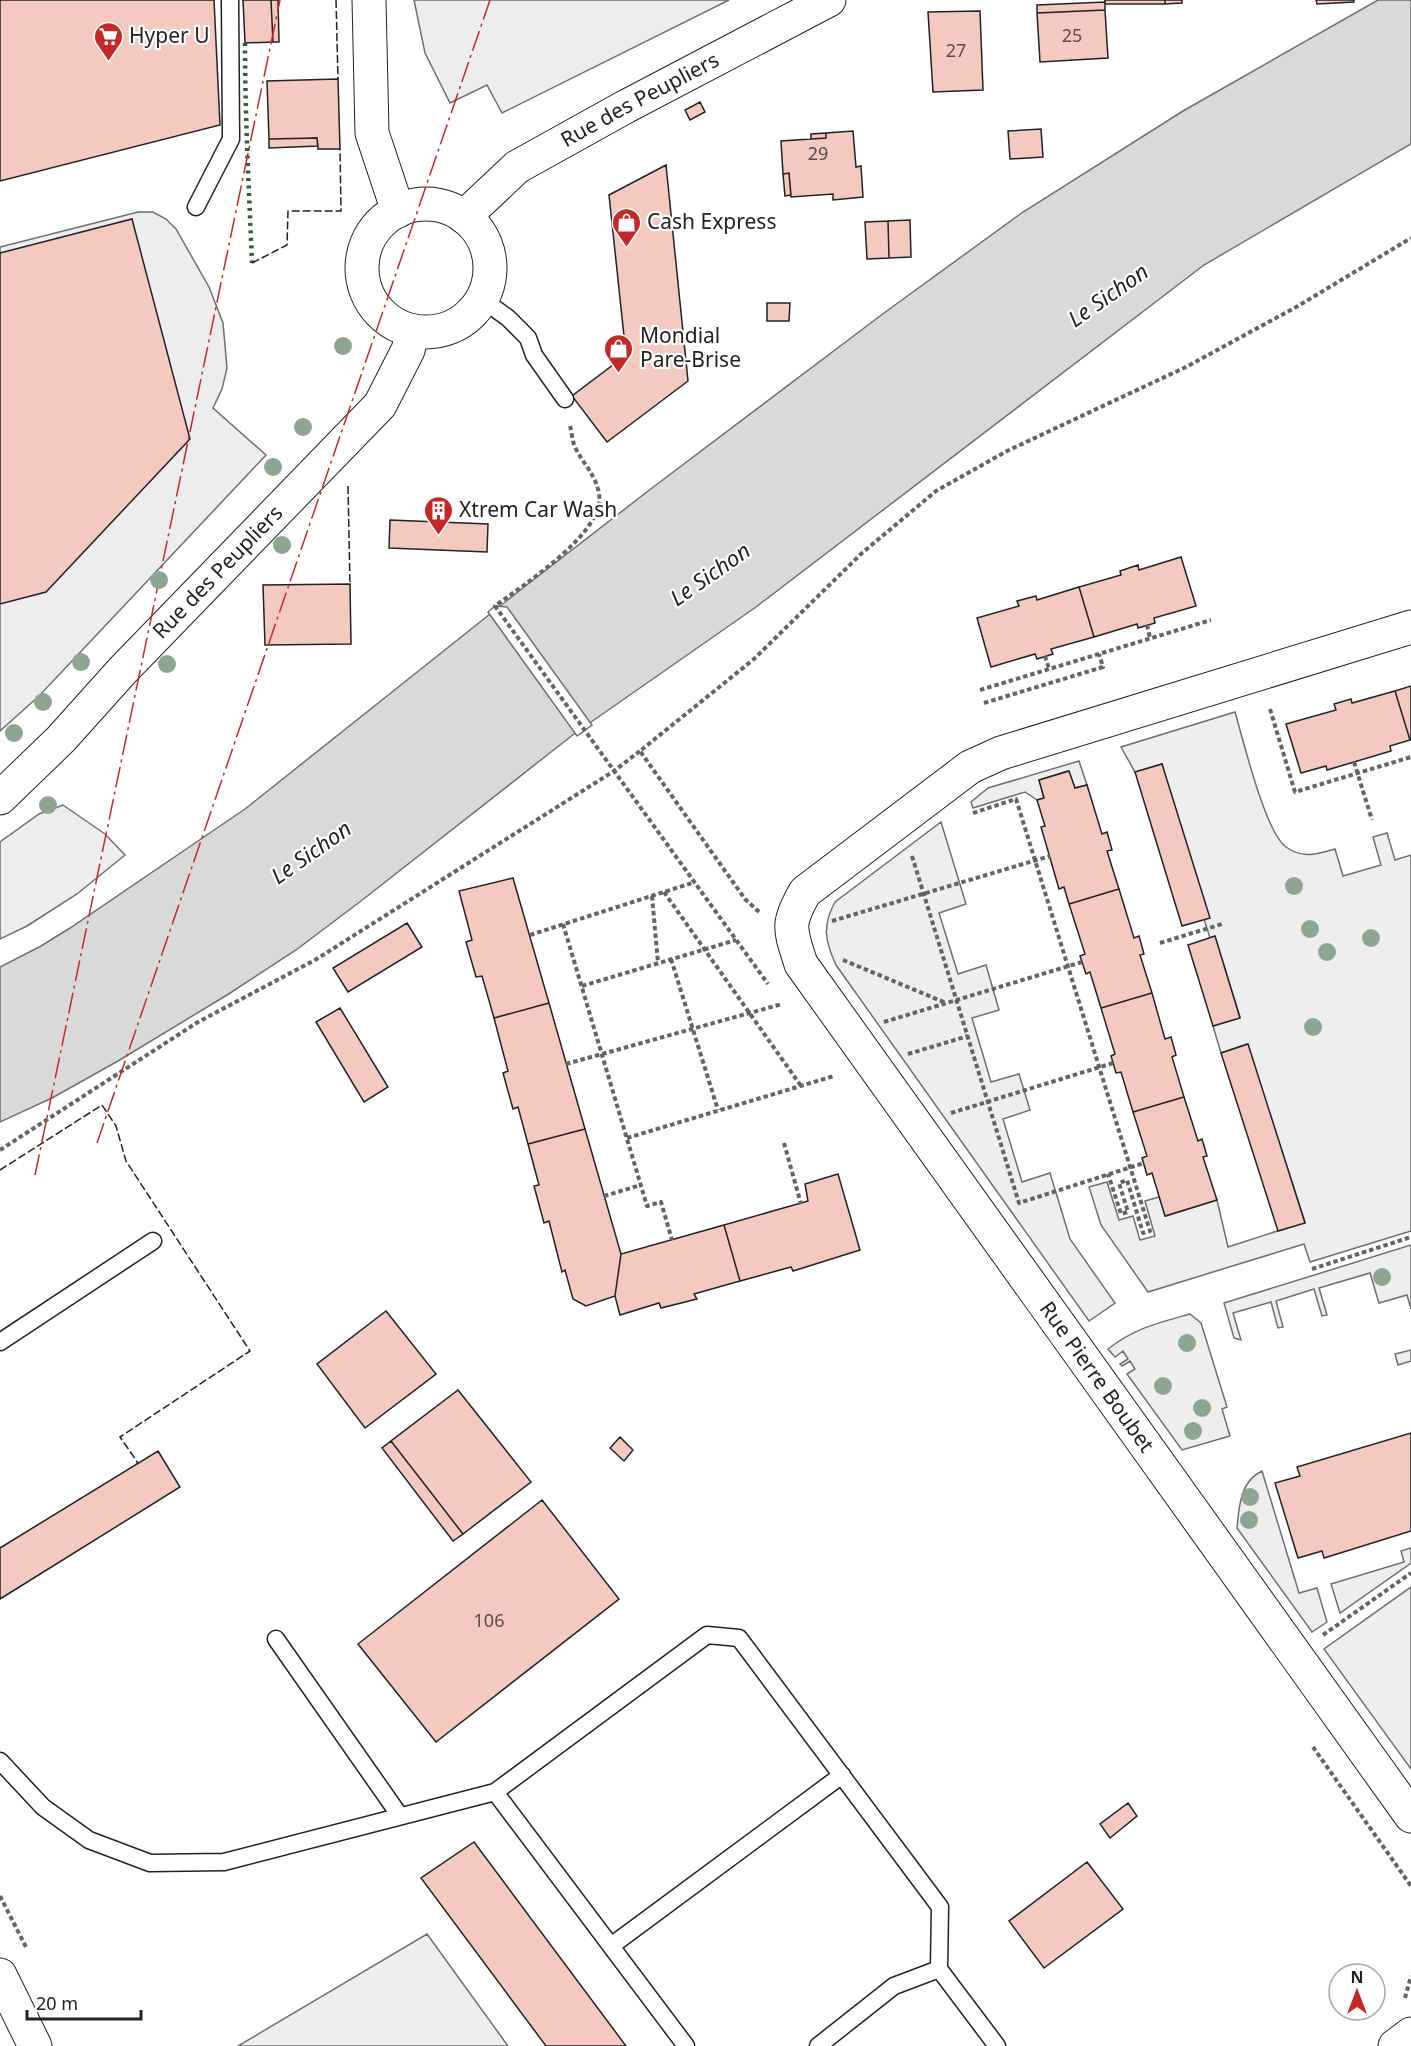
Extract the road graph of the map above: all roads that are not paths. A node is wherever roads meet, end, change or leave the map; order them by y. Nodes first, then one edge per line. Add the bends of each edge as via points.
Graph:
1 (230, 0) edge
2 (369, 0) edge
3 (829, 0) edge
4 (196, 207) dead end
5 (398, 211) junction
6 (464, 218) junction
7 (482, 299) junction
8 (413, 331) junction
9 (565, 399) road end
10 (1411, 627) edge
11 (0, 798) edge
12 (153, 1242) dead end
13 (0, 1342) edge
14 (276, 1639) dead end
15 (0, 1761) edge
16 (842, 1775) junction
17 (495, 1792) junction
18 (400, 1816) junction
19 (1411, 1816) edge
20 (611, 1946) junction
21 (939, 1969) junction
22 (0, 1975) edge
23 (1407, 2021) edge
24 (35, 2046) edge
25 (686, 2046) edge
26 (818, 2046) edge
27 (997, 2046) edge
28 (1395, 2046) edge

1 - 4 lane via 231,139
2 - 5 street via 372,133
3 - 6 street, Rue des Peupliers via 517,167
5 - 6 street via 432,204
5 - 8 street via 381,222 369,238 362,278 368,296 380,312 394,324
6 - 7 street via 478,230 490,264
7 - 8 street via 452,327 433,332
7 - 9 lane via 528,338 534,355
8 - 11 street, Rue des Peupliers via 408,350 380,405
10 - 19 street, Rue Pierre Boubet via 1001,753 970,767 805,892 793,913 791,933 801,964
12 - 13 lane
14 - 18 lane
15 - 18 lane via 43,1807 89,1840 150,1863 224,1862
16 - 17 lane via 739,1638 707,1635
16 - 20 lane
16 - 21 lane via 940,1907
17 - 18 lane
17 - 20 lane
20 - 25 lane
21 - 26 lane via 894,1986
21 - 27 lane
22 - 24 street
23 - 28 street

